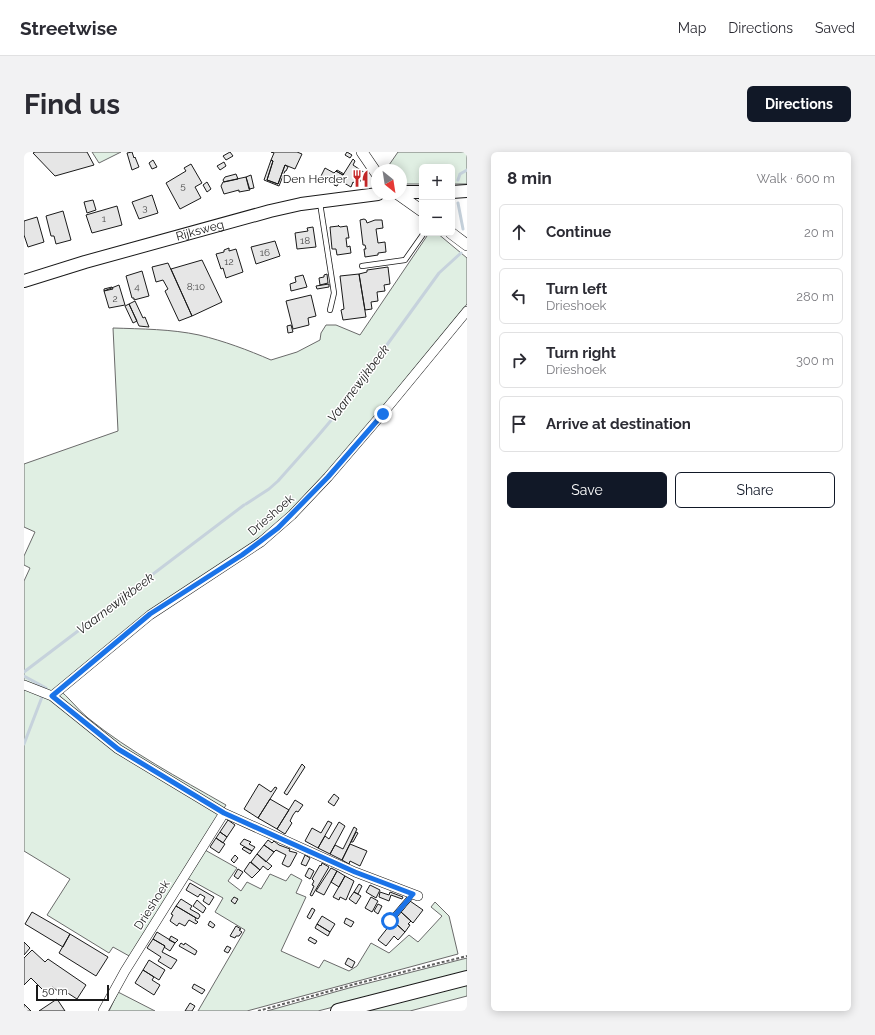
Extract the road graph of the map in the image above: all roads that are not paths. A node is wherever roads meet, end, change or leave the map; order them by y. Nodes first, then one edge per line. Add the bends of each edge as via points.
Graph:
1 (362, 152) edge
2 (371, 165) edge
3 (467, 191) edge
4 (419, 192) edge
5 (455, 192) edge
6 (407, 193) edge
7 (371, 195) edge
8 (407, 199) edge
9 (320, 201) junction
10 (419, 209) edge
11 (422, 236) edge
12 (455, 236) edge
13 (467, 245) edge
14 (362, 266) dead end
15 (24, 281) edge
16 (330, 310) dead end
17 (467, 311) edge
18 (24, 685) edge
19 (52, 696) junction
20 (224, 813) junction
21 (415, 895) joint
22 (390, 921) dead end
23 (467, 978) edge
24 (103, 1011) edge
25 (338, 1011) edge

1 - 2 street
3 - 5 main road
4 - 6 main road
7 - 9 main road, Rijksweg
8 - 10 street
9 - 15 main road, Rijksweg via 228,221
9 - 16 lane via 334,293
11 - 14 lane via 405,260
12 - 13 street
17 - 19 street, Drieshoek via 383,414 292,515 261,542 150,614
18 - 19 street
19 - 20 street via 118,749
20 - 21 street via 355,872
20 - 24 street, Drieshoek
21 - 22 lane
23 - 25 main road

